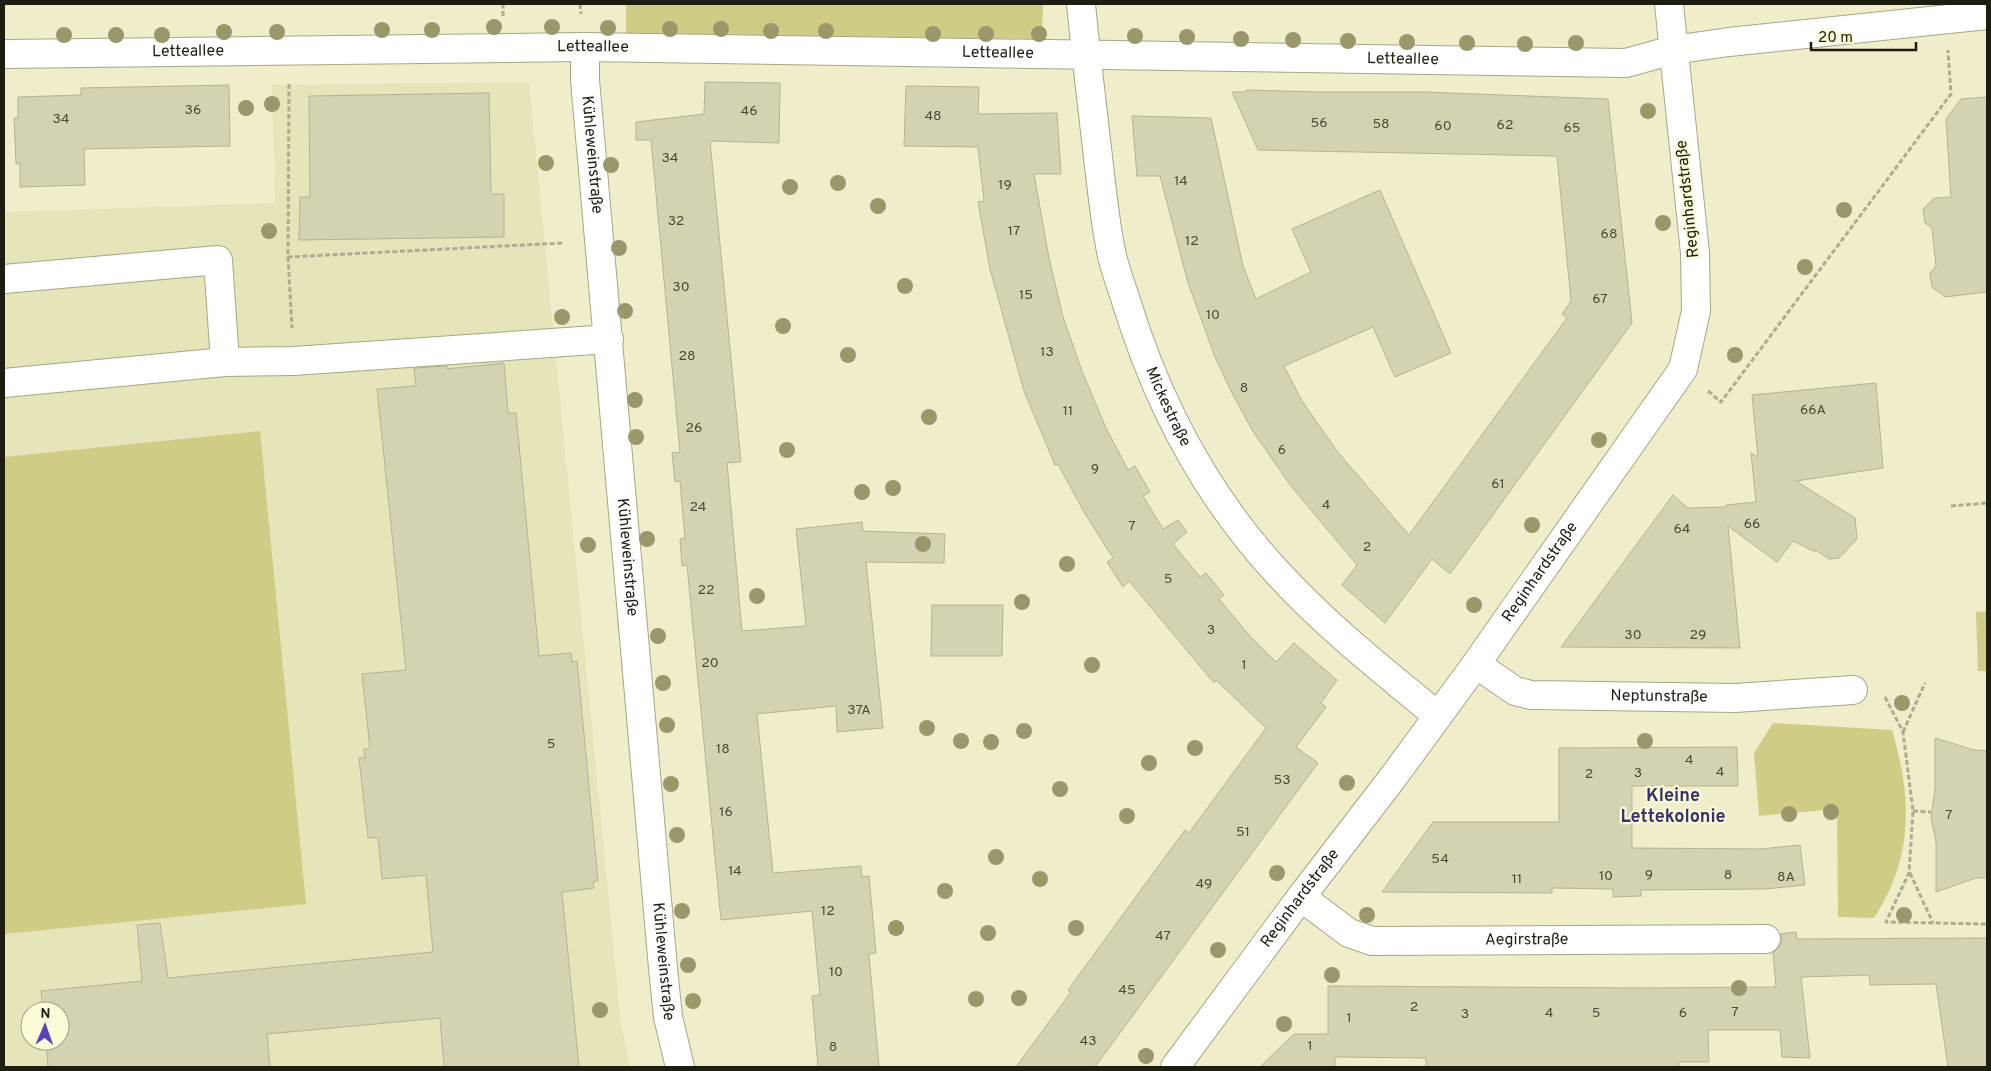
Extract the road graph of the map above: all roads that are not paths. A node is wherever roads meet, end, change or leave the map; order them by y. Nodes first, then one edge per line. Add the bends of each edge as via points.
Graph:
1 (1081, 4) edge
2 (1669, 4) edge
3 (1987, 15) edge
4 (584, 47) junction
5 (1673, 50) junction
6 (4, 54) edge
7 (1086, 55) junction
8 (4, 279) edge
9 (609, 339) junction
10 (225, 362) junction
11 (4, 383) edge
12 (1476, 664) junction
13 (1853, 690) dead end
14 (1438, 716) junction
15 (1301, 897) junction
16 (1766, 939) dead end
17 (680, 1067) edge
18 (1175, 1067) edge

1 - 7 street, Mickestraße
2 - 5 street, Reginhardstraße
3 - 5 street, Letteallee
4 - 6 street, Letteallee
4 - 7 street, Letteallee
4 - 9 street, Kühleweinstraße
5 - 7 street, Letteallee via 1626,63
5 - 12 street, Reginhardstraße via 1695,253 1696,311 1683,369
7 - 14 street, Mickestraße via 1106,226 1113,258 1159,393 1193,460 1275,570 1323,620
8 - 10 street via 218,260
9 - 10 street via 294,361
9 - 17 street, Kühleweinstraße via 663,968 668,1017
10 - 11 street
12 - 13 street, Neptunstraße via 1515,691 1531,695 1735,698
12 - 14 street, Reginhardstraße
14 - 15 street, Reginhardstraße
15 - 16 street, Aegirstraße via 1349,933 1372,941
15 - 18 street, Reginhardstraße

